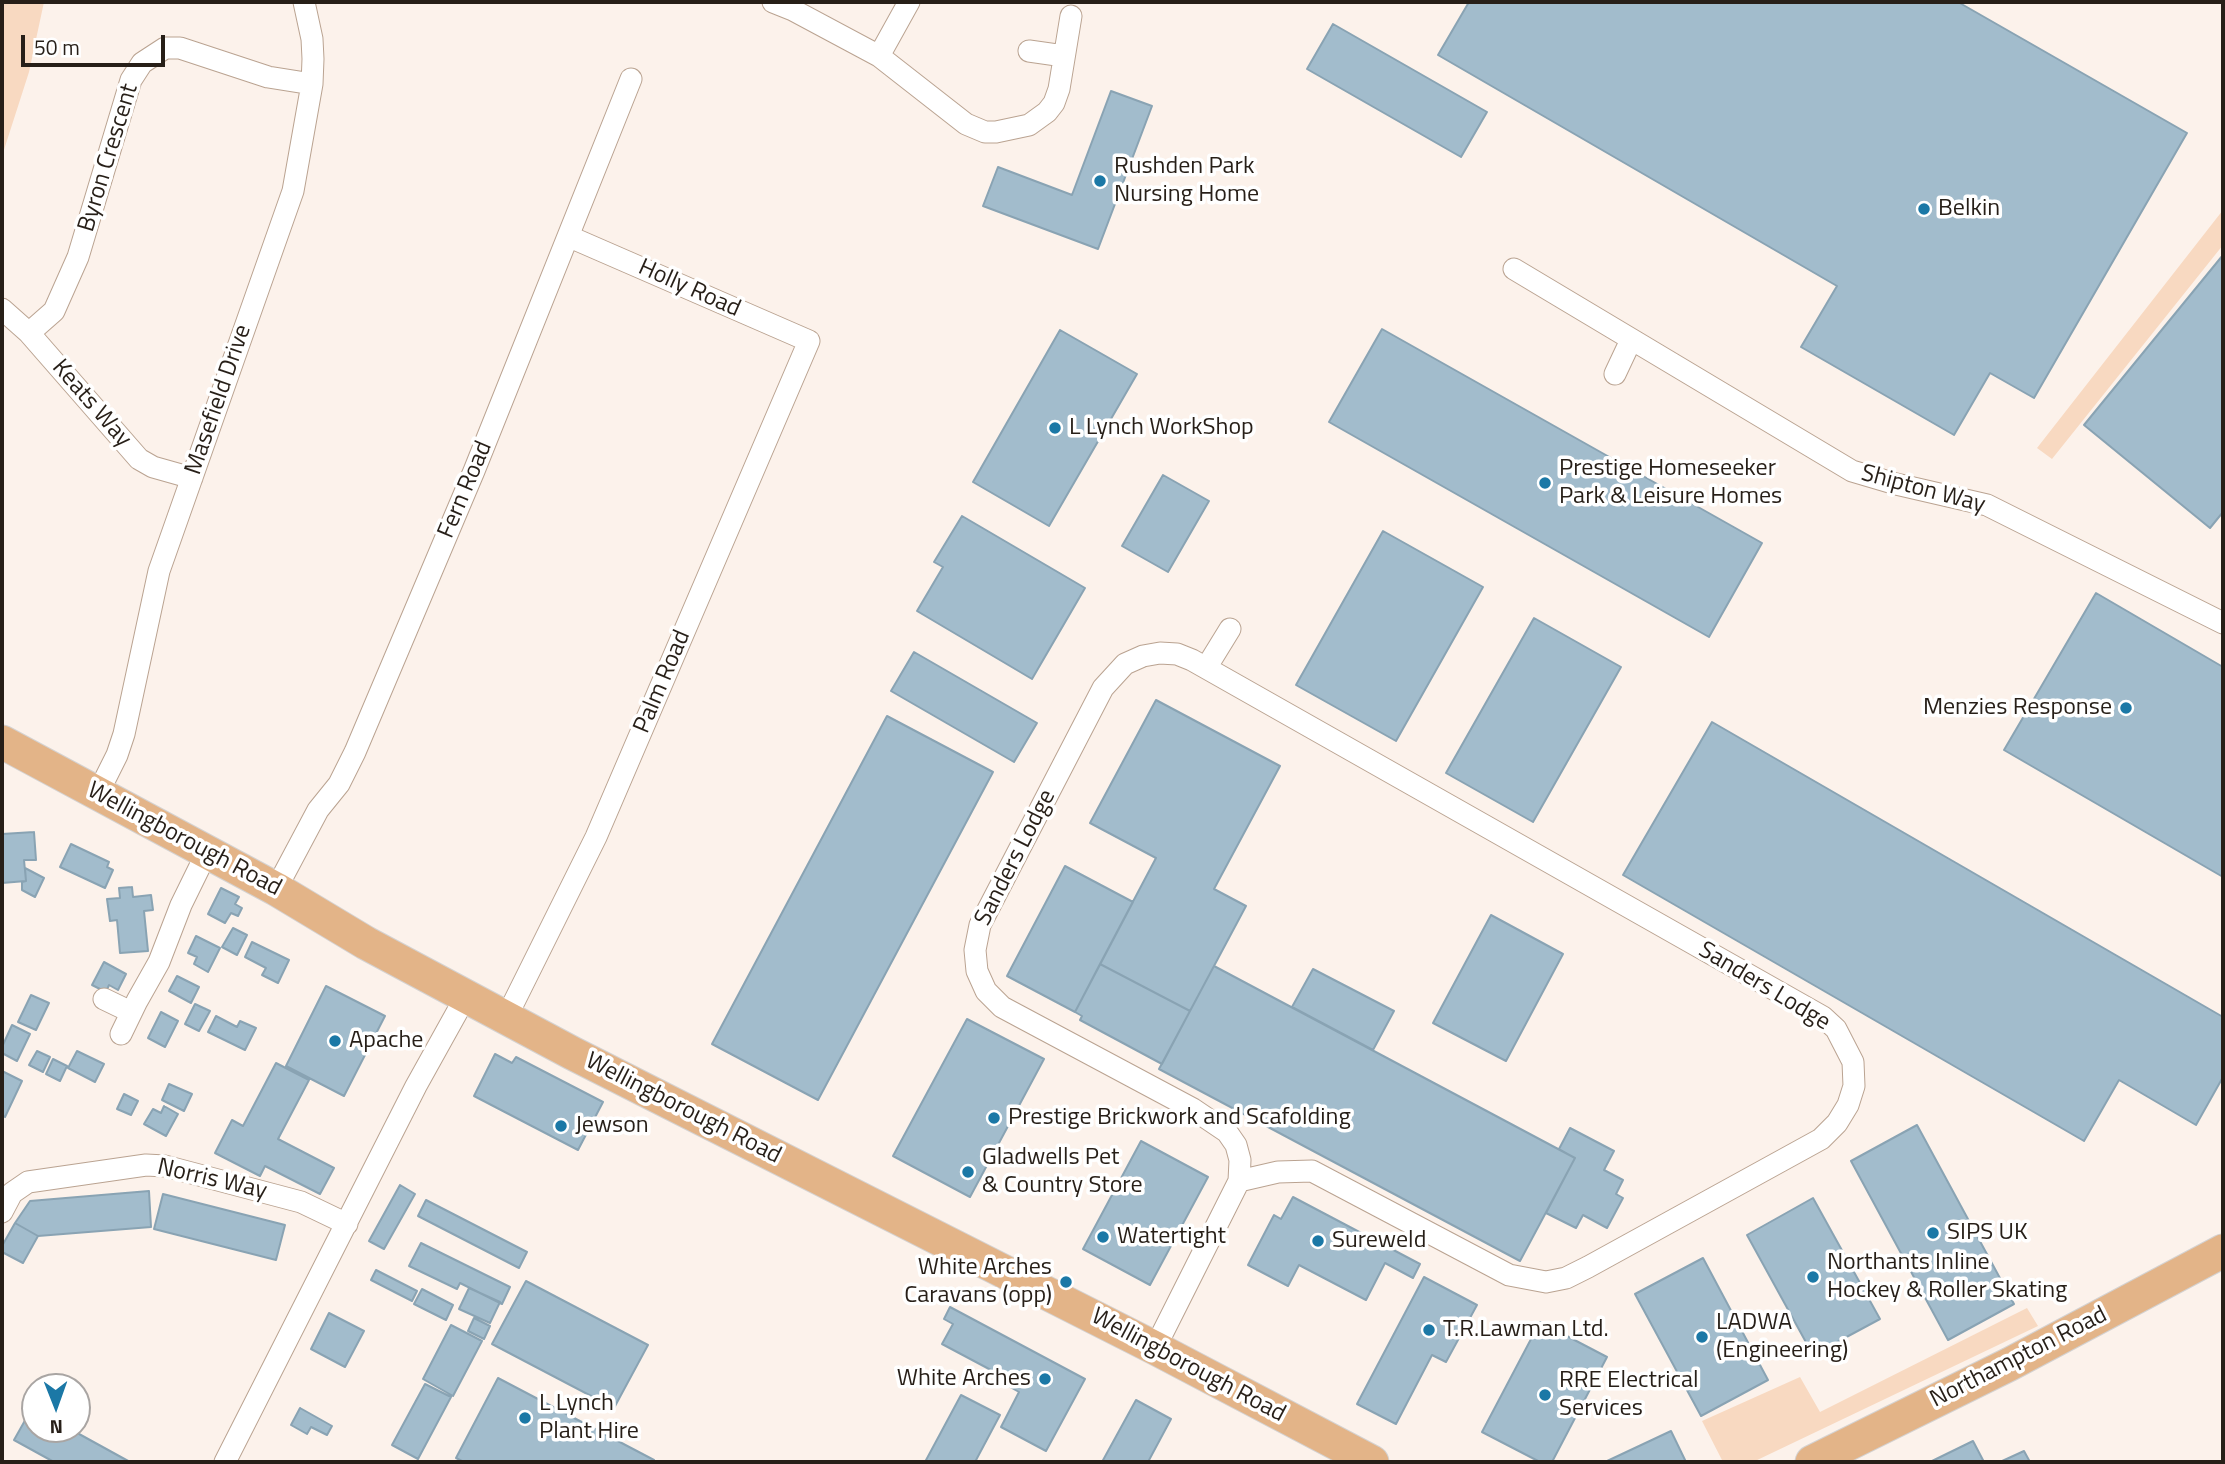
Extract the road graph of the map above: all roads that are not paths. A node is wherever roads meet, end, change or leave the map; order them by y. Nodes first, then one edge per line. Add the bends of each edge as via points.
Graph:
1 (304, 2) edge
2 (773, 2) edge
3 (909, 2) edge
4 (1071, 16) dead end
5 (1029, 51) dead end
6 (1064, 55) junction
7 (879, 56) junction
8 (631, 79) dead end
9 (312, 84) junction
10 (570, 237) junction
11 (1514, 269) dead end
12 (2, 309) edge
13 (29, 333) junction
14 (1631, 340) junction
15 (809, 341) joint
16 (1615, 374) dead end
17 (192, 478) junction
18 (2223, 623) edge
19 (1230, 629) dead end
20 (1206, 668) junction
21 (2, 743) edge
22 (98, 793) junction
23 (207, 852) junction
24 (276, 889) junction
25 (466, 996) junction
26 (104, 999) dead end
27 (131, 1012) junction
28 (506, 1018) junction
29 (121, 1034) dead end
30 (1239, 1181) junction
31 (2, 1212) edge
32 (347, 1224) junction
33 (2223, 1251) edge
34 (1155, 1348) junction
35 (225, 1462) edge
36 (1372, 1462) edge
37 (1812, 1462) edge

1 - 9 street, Masefield Drive via 313,38
2 - 7 street
3 - 7 street
4 - 6 street
5 - 6 street
6 - 7 street via 1059,89 1047,112 1029,125 996,132 966,124
8 - 10 street, Fern Road
9 - 13 street, Byron Crescent via 268,77 180,48 165,48 142,63 131,80 78,257 54,311
9 - 17 street, Masefield Drive via 293,191
10 - 15 street, Holly Road
10 - 24 street, Fern Road via 355,752
11 - 14 street, Shipton Way
12 - 13 street, Keats Way
13 - 17 street, Keats Way via 139,459
14 - 16 street
14 - 18 street, Shipton Way via 1852,471 1987,505
15 - 28 street, Palm Road via 596,837
17 - 22 street, Masefield Drive via 155,586 124,734
19 - 20 street
20 - 30 street, Sanders Lodge via 1177,654 1160,653 1125,664 1114,674 980,925 975,950 977,971 986,991 1002,1007 1193,1109 1227,1132 1240,1160
20 - 30 street, Sanders Lodge via 1823,1017 1836,1029 1853,1062 1854,1086 1848,1105 1821,1139 1588,1267 1546,1282 1510,1275 1312,1171 1278,1172
21 - 22 main road, Wellingborough Road
22 - 23 main road, Wellingborough Road
23 - 24 main road, Wellingborough Road
23 - 27 street via 159,962
24 - 25 main road, Wellingborough Road
25 - 28 main road, Wellingborough Road
25 - 32 street
26 - 27 street
27 - 29 street
28 - 34 main road, Wellingborough Road
30 - 34 street
31 - 32 street, Norris Way via 12,1194 28,1182 146,1165 301,1202
32 - 35 street
33 - 37 main road, Northampton Road
34 - 36 main road, Wellingborough Road

